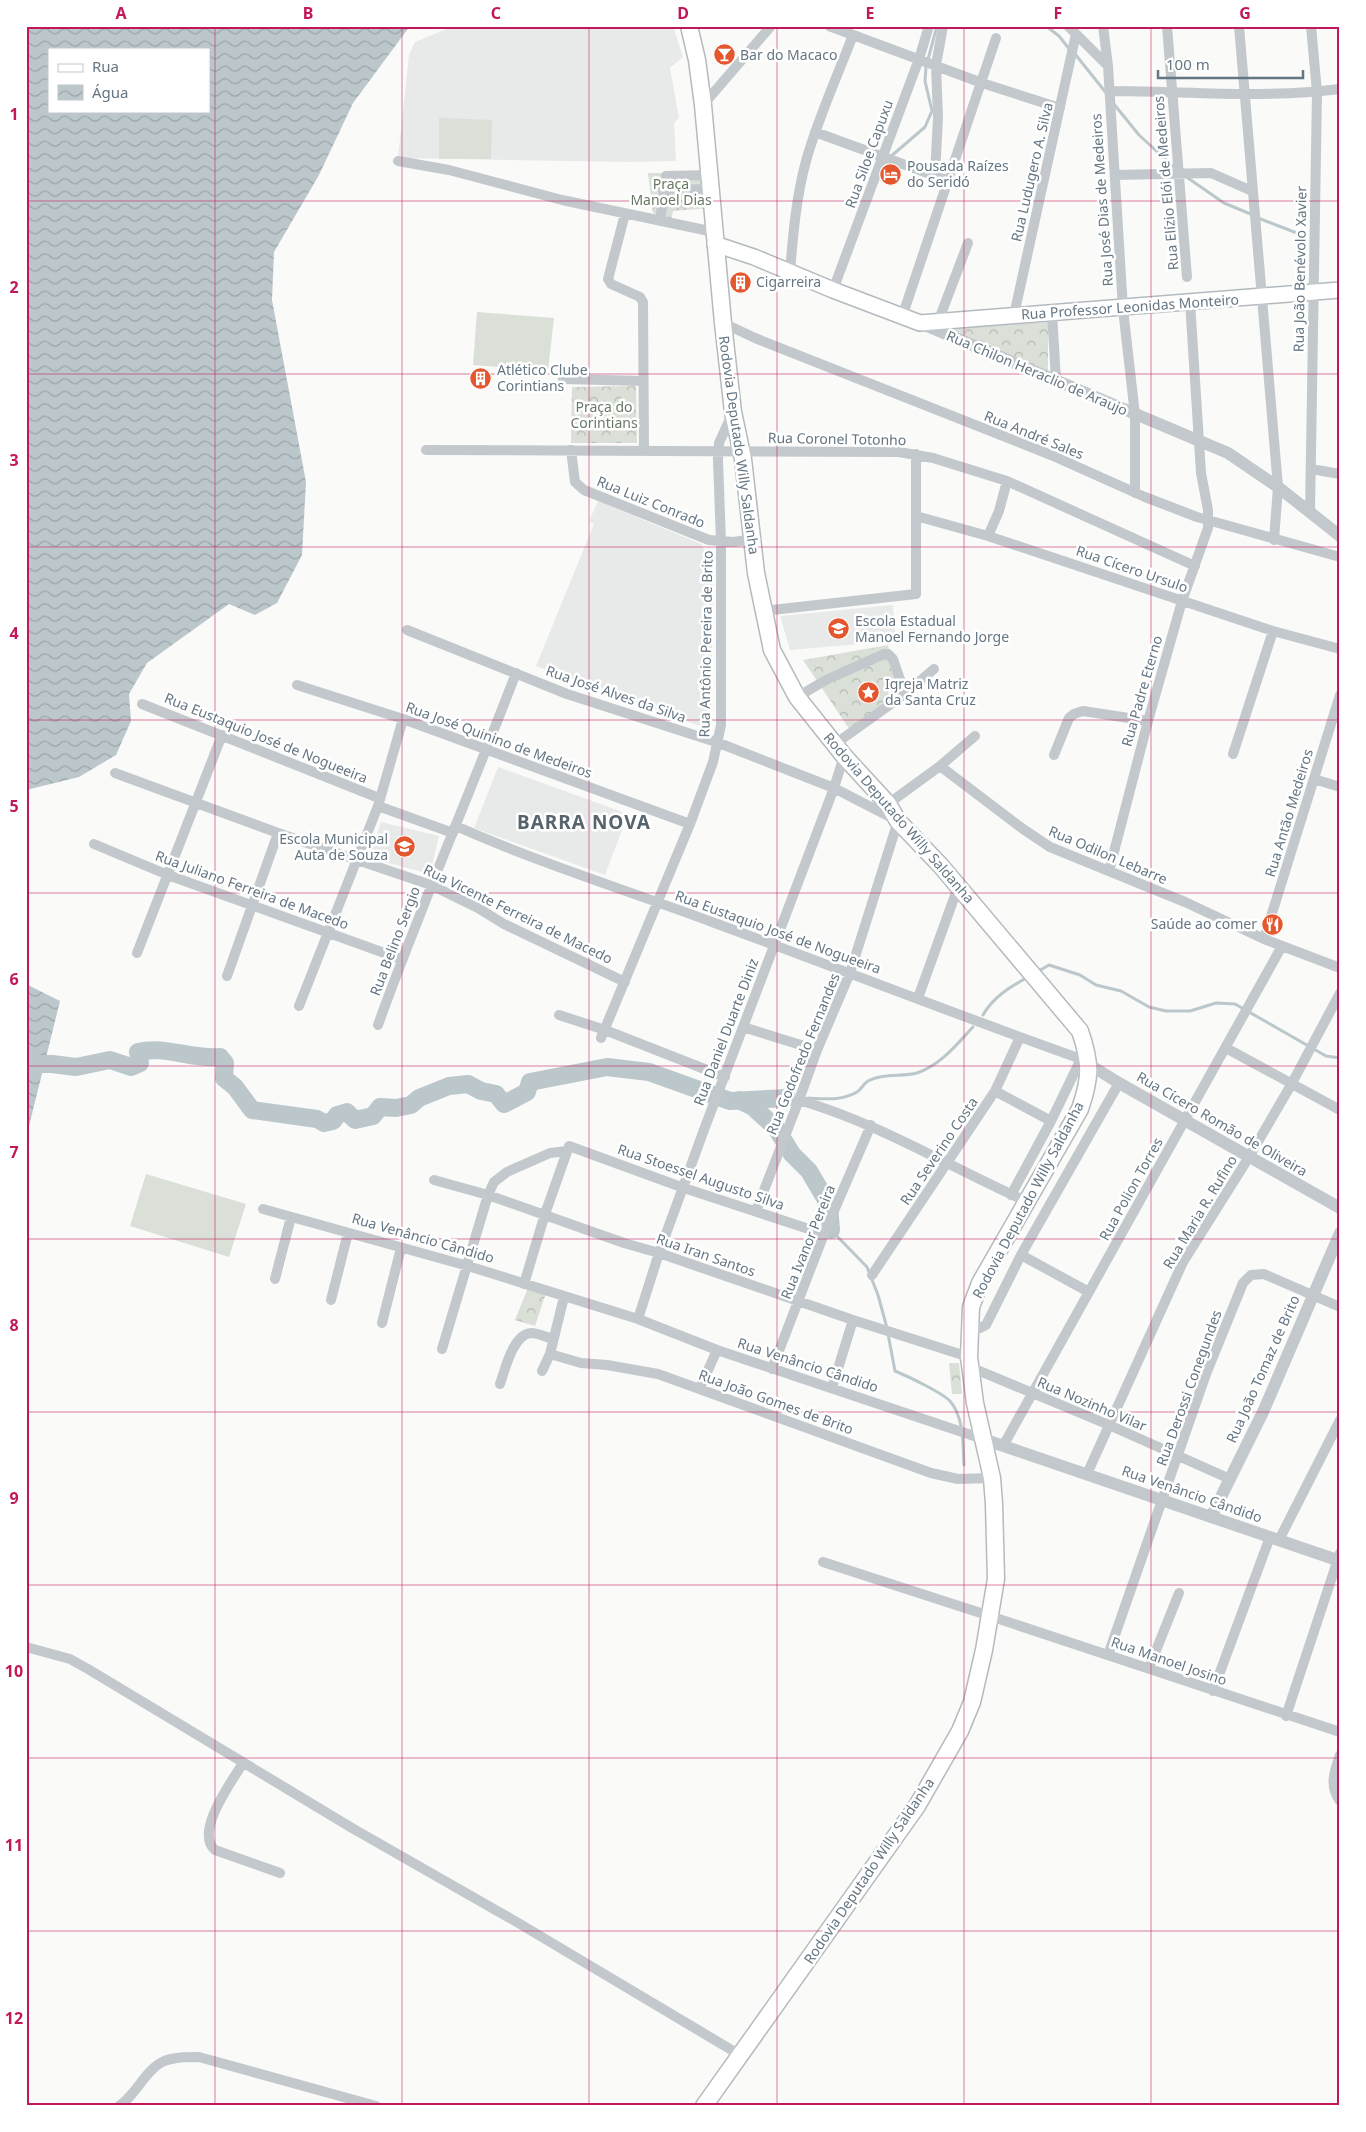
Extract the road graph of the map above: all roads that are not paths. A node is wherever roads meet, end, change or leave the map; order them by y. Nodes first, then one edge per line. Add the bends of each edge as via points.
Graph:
1 (689, 26) edge
2 (771, 26) edge
3 (828, 26) edge
4 (929, 26) edge
5 (943, 26) edge
6 (1068, 26) edge
7 (1103, 26) edge
8 (1167, 26) edge
9 (1239, 26) edge
10 (1311, 26) edge
11 (849, 31) edge
12 (1076, 34) junction
13 (996, 38) dead end
14 (919, 58) junction
15 (936, 65) junction
16 (1108, 66) junction
17 (982, 82) junction
18 (1340, 89) edge
19 (1109, 91) junction
20 (1172, 92) junction
21 (1316, 92) junction
22 (1245, 94) junction
23 (704, 105) junction
24 (1060, 108) junction
25 (815, 132) junction
26 (882, 157) junction
27 (398, 161) dead end
28 (1179, 174) junction
29 (935, 175) junction
30 (1115, 176) junction
31 (949, 180) junction
32 (711, 182) junction
33 (663, 190) junction
34 (1252, 191) junction
35 (625, 214) junction
36 (660, 221) junction
37 (715, 238) junction
38 (968, 243) dead end
39 (790, 272) junction
40 (1187, 277) dead end
41 (833, 290) junction
42 (1340, 290) edge
43 (1313, 292) junction
44 (1261, 297) junction
45 (1190, 302) junction
46 (1123, 309) junction
47 (1052, 313) junction
48 (1014, 315) junction
49 (902, 317) junction
50 (938, 322) junction
51 (722, 323) junction
52 (920, 323) junction
53 (563, 380) dead end
54 (644, 380) junction
55 (1056, 380) junction
56 (733, 412) junction
57 (1135, 415) junction
58 (1199, 440) junction
59 (426, 450) dead end
60 (570, 450) junction
61 (644, 451) junction
62 (718, 452) junction
63 (742, 452) junction
64 (916, 454) junction
65 (1311, 470) junction
66 (1340, 474) edge
67 (1007, 481) junction
68 (1278, 487) junction
69 (1135, 493) junction
70 (1310, 512) junction
71 (916, 516) junction
72 (1209, 521) junction
73 (988, 536) junction
74 (1340, 536) edge
75 (752, 539) junction
76 (1274, 540) junction
77 (721, 542) junction
78 (1340, 557) edge
79 (1195, 566) junction
80 (1182, 601) junction
81 (763, 611) junction
82 (407, 630) dead end
83 (1273, 631) junction
84 (1340, 649) edge
85 (934, 669) dead end
86 (516, 673) junction
87 (297, 685) dead end
88 (905, 694) junction
89 (1340, 695) edge
90 (797, 697) junction
91 (142, 704) dead end
92 (403, 719) junction
93 (1148, 721) junction
94 (222, 735) junction
95 (975, 736) dead end
96 (719, 743) junction
97 (487, 750) junction
98 (840, 750) junction
99 (1233, 754) dead end
100 (1054, 755) dead end
101 (940, 766) junction
102 (116, 773) dead end
103 (1314, 779) junction
104 (1340, 787) edge
105 (834, 788) junction
106 (378, 802) junction
107 (195, 803) junction
108 (888, 804) junction
109 (898, 821) junction
110 (690, 824) junction
111 (455, 829) junction
112 (278, 833) junction
113 (94, 844) dead end
114 (356, 860) junction
115 (1109, 871) junction
116 (168, 875) junction
117 (431, 885) junction
118 (958, 887) junction
119 (658, 902) junction
120 (252, 904) junction
121 (328, 932) junction
122 (1264, 939) junction
123 (774, 945) junction
124 (1282, 946) junction
125 (137, 953) dead end
126 (401, 959) junction
127 (1340, 967) edge
128 (850, 973) junction
129 (227, 976) dead end
130 (625, 982) junction
131 (1340, 993) edge
132 (918, 998) junction
133 (299, 1006) dead end
134 (559, 1015) dead end
135 (378, 1025) dead end
136 (743, 1027) junction
137 (603, 1034) junction
138 (1020, 1037) junction
139 (1226, 1048) junction
140 (817, 1050) junction
141 (1085, 1062) junction
142 (725, 1078) junction
143 (1119, 1083) junction
144 (1291, 1085) junction
145 (995, 1091) junction
146 (800, 1100) junction
147 (1340, 1110) edge
148 (1185, 1121) junction
149 (1051, 1122) junction
150 (871, 1125) junction
151 (568, 1148) junction
152 (1249, 1157) junction
153 (948, 1163) junction
154 (434, 1180) dead end
155 (684, 1188) junction
156 (1011, 1194) junction
157 (488, 1195) junction
158 (1028, 1202) junction
159 (1340, 1208) edge
160 (263, 1209) dead end
161 (756, 1211) junction
162 (545, 1214) junction
163 (291, 1217) junction
164 (348, 1233) junction
165 (1340, 1233) edge
166 (824, 1234) junction
167 (401, 1248) junction
168 (659, 1253) junction
169 (1021, 1255) junction
170 (468, 1266) junction
171 (872, 1275) dead end
172 (275, 1279) dead end
173 (524, 1284) junction
174 (1089, 1292) junction
175 (564, 1296) junction
176 (1312, 1296) junction
177 (331, 1300) dead end
178 (798, 1301) junction
179 (1340, 1307) edge
180 (638, 1319) junction
181 (854, 1320) junction
182 (382, 1323) dead end
183 (969, 1330) junction
184 (553, 1339) junction
185 (442, 1349) dead end
186 (717, 1350) junction
187 (550, 1354) junction
188 (970, 1362) junction
189 (772, 1369) junction
190 (542, 1371) dead end
191 (500, 1384) dead end
192 (700, 1388) junction
193 (832, 1388) junction
194 (1032, 1394) junction
195 (1340, 1420) edge
196 (1109, 1425) junction
197 (983, 1439) junction
198 (1002, 1446) junction
199 (1178, 1456) junction
200 (1086, 1474) junction
201 (992, 1478) junction
202 (1230, 1479) junction
203 (1163, 1500) junction
204 (1211, 1517) junction
205 (1274, 1538) junction
206 (1339, 1558) edge
207 (823, 1562) dead end
208 (1179, 1593) dead end
209 (990, 1616) junction
210 (26, 1647) edge
211 (1108, 1655) junction
212 (1149, 1668) junction
213 (1213, 1691) junction
214 (1286, 1716) junction
215 (1340, 1732) edge
216 (1340, 1755) edge
217 (243, 1763) junction
218 (1340, 1801) edge
219 (280, 1873) dead end
220 (740, 2055) junction
221 (119, 2106) edge
222 (376, 2106) edge
223 (704, 2106) edge

1 - 23 main road, Rodovia Deputado Willy Saldanha
2 - 23 street
3 - 11 street
4 - 14 street, Rua Siloe Capuxu
5 - 15 street
6 - 12 street
7 - 16 street, Rua José Dias de Medeiros
8 - 20 street, Rua Elízio Elói de Medeiros
9 - 22 street
10 - 21 street, Rua João Benévolo Xavier
11 - 14 street
11 - 25 street
12 - 16 street
12 - 24 street, Rua Ludugero A. Silva
13 - 17 street
14 - 15 street
14 - 26 street, Rua Siloe Capuxu
15 - 17 street
15 - 29 street
16 - 19 street, Rua José Dias de Medeiros
17 - 24 street
17 - 31 street
18 - 21 street
19 - 20 street
19 - 30 street, Rua José Dias de Medeiros
20 - 22 street
20 - 28 street, Rua Elízio Elói de Medeiros
21 - 22 street
21 - 43 street, Rua João Benévolo Xavier
22 - 34 street
23 - 32 main road, Rodovia Deputado Willy Saldanha
24 - 48 street, Rua Ludugero A. Silva
25 - 26 street
25 - 39 street via 795,214
26 - 29 street
26 - 41 street, Rua Siloe Capuxu
27 - 35 street via 449,170
28 - 30 street
28 - 34 street via 1211,173
28 - 40 street, Rua Elízio Elói de Medeiros
29 - 31 street
30 - 46 street, Rua José Dias de Medeiros
31 - 49 street
32 - 33 street
32 - 33 street via 668,176
32 - 37 main road, Rodovia Deputado Willy Saldanha
33 - 36 street
34 - 44 street
35 - 36 street
35 - 54 street via 608,279 614,286 642,299
36 - 37 street
37 - 39 main road, Rua Chilon Heraclio de Araujo
37 - 51 main road, Rodovia Deputado Willy Saldanha
38 - 50 street
39 - 41 main road, Rua Chilon Heraclio de Araujo
41 - 49 main road, Rua Chilon Heraclio de Araujo
42 - 43 main road, Rua Professor Leonidas Monteiro
43 - 44 main road, Rua Professor Leonidas Monteiro
43 - 65 street, Rua João Benévolo Xavier
44 - 45 main road, Rua Professor Leonidas Monteiro
44 - 68 street
45 - 46 main road, Rua Professor Leonidas Monteiro
45 - 58 street
46 - 47 main road, Rua Professor Leonidas Monteiro
46 - 57 street, Rua José Dias de Medeiros
47 - 48 main road, Rua Professor Leonidas Monteiro
47 - 55 street
48 - 50 main road, Rua Professor Leonidas Monteiro
49 - 52 main road, Rua Chilon Heraclio de Araujo
50 - 52 main road, Rua Professor Leonidas Monteiro
51 - 56 main road, Rodovia Deputado Willy Saldanha
51 - 69 street, Rua André Sales
52 - 55 street, Rua Chilon Heraclio de Araujo
53 - 54 street
54 - 61 street
55 - 57 street, Rua Chilon Heraclio de Araujo
56 - 62 street, Rua Antônio Pereira de Brito
56 - 63 main road, Rodovia Deputado Willy Saldanha
57 - 58 street, Rua Chilon Heraclio de Araujo
57 - 69 street, Rua José Dias de Medeiros
58 - 68 street, Rua Chilon Heraclio de Araujo via 1228,453
58 - 72 street
59 - 60 street, Rua Coronel Totonho
60 - 61 street, Rua Coronel Totonho
60 - 77 street, Rua Luiz Conrado via 575,482 584,490 698,536
61 - 62 street, Rua Coronel Totonho
62 - 63 street, Rua Coronel Totonho
62 - 77 street, Rua Antônio Pereira de Brito
63 - 64 street, Rua Coronel Totonho
63 - 75 main road, Rodovia Deputado Willy Saldanha
64 - 67 street, Rua Coronel Totonho
64 - 71 street
65 - 66 street
65 - 70 street, Rua João Benévolo Xavier
67 - 73 street
67 - 79 street, Rua Coronel Totonho
68 - 70 street, Rua Chilon Heraclio de Araujo
68 - 76 street
69 - 72 street, Rua André Sales
70 - 74 street, Rua Chilon Heraclio de Araujo
71 - 73 street, Rua Cícero Ursulo
71 - 81 street via 916,594
72 - 76 street, Rua André Sales
72 - 79 street, Rua Padre Eterno
73 - 80 street, Rua Cícero Ursulo
75 - 77 street, Rua Luiz Conrado
75 - 81 main road, Rodovia Deputado Willy Saldanha
76 - 78 street, Rua André Sales
77 - 96 street, Rua Antônio Pereira de Brito
79 - 80 street, Rua Padre Eterno
80 - 83 street, Rua Cícero Ursulo
80 - 93 street, Rua Padre Eterno
81 - 90 main road, Rodovia Deputado Willy Saldanha via 772,650
82 - 86 street, Rua José Alves da Silva
83 - 84 street, Rua Cícero Ursulo
83 - 99 street
85 - 88 street
86 - 96 street, Rua José Alves da Silva via 567,694
86 - 97 street, Rua Belino Sergio
87 - 92 street, Rua José Quinino de Medeiros
88 - 90 street via 893,659 884,654
88 - 98 street
89 - 103 street, Rua Antão Medeiros
90 - 98 main road, Rodovia Deputado Willy Saldanha
91 - 94 street, Rua Eustaquio José de Nogueeira
92 - 97 street, Rua José Quinino de Medeiros
92 - 106 street
93 - 100 street via 1083,711 1074,714 1069,718
93 - 115 street, Rua Padre Eterno
94 - 106 street, Rua Eustaquio José de Nogueeira
94 - 107 street
95 - 101 street
96 - 105 street, Rua José Alves da Silva
96 - 110 street, Rua Antônio Pereira de Brito
97 - 110 street, Rua José Quinino de Medeiros
97 - 111 street, Rua Belino Sergio
98 - 105 street, Rua Daniel Duarte Diniz
98 - 108 main road, Rodovia Deputado Willy Saldanha
101 - 108 street
101 - 115 street, Rua Odilon Lebarre via 1050,847
102 - 107 street, Rua Vicente Ferreira de Macedo
103 - 104 street
103 - 122 street, Rua Antão Medeiros
105 - 109 street, Rua José Alves da Silva
105 - 123 street, Rua Daniel Duarte Diniz
106 - 111 street, Rua Eustaquio José de Nogueeira
106 - 114 street
107 - 112 street, Rua Vicente Ferreira de Macedo
107 - 116 street
108 - 109 main road, Rodovia Deputado Willy Saldanha
109 - 118 main road, Rodovia Deputado Willy Saldanha
109 - 128 street, Rua Godofredo Fernandes
110 - 119 street, Rua Antônio Pereira de Brito
111 - 117 street, Rua Belino Sergio
111 - 119 street, Rua Eustaquio José de Nogueeira
112 - 114 street, Rua Vicente Ferreira de Macedo
112 - 120 street
113 - 116 street, Rua Juliano Ferreira de Macedo
114 - 117 street, Rua Vicente Ferreira de Macedo
114 - 121 street
115 - 122 street, Rua Odilon Lebarre
116 - 120 street, Rua Juliano Ferreira de Macedo
116 - 125 street
117 - 126 street, Rua Belino Sergio
117 - 130 street, Rua Vicente Ferreira de Macedo
118 - 132 street
118 - 141 main road, Rodovia Deputado Willy Saldanha via 1080,1031
119 - 123 street, Rua Eustaquio José de Nogueeira
119 - 130 street, Rua Antônio Pereira de Brito
120 - 121 street, Rua Juliano Ferreira de Macedo
120 - 129 street
121 - 126 street, Rua Juliano Ferreira de Macedo
121 - 133 street
122 - 124 street, Rua Odilon Lebarre
123 - 128 street, Rua Eustaquio José de Nogueeira
123 - 136 street, Rua Daniel Duarte Diniz
124 - 127 street, Rua Odilon Lebarre
124 - 139 street, Rua Polion Torres
126 - 135 street, Rua Belino Sergio
128 - 132 street, Rua Eustaquio José de Nogueeira
128 - 140 street, Rua Godofredo Fernandes
130 - 137 street, Rua Antônio Pereira de Brito
131 - 144 street, Rua Maria R. Rufino
132 - 138 street, Rua Eustaquio José de Nogueeira
134 - 137 street
136 - 140 street
136 - 142 street, Rua Daniel Duarte Diniz
137 - 142 street
138 - 141 street, Rua Eustaquio José de Nogueeira
138 - 145 street, Rua Severino Costa
139 - 144 street
139 - 148 street, Rua Polion Torres
140 - 146 street, Rua Godofredo Fernandes
141 - 143 street, Rua Cícero Romão de Oliveira
141 - 149 street
141 - 158 main road, Rodovia Deputado Willy Saldanha via 1088,1084 1080,1109
142 - 155 street, Rua Daniel Duarte Diniz
143 - 148 street, Rua Cícero Romão de Oliveira
143 - 169 street
144 - 147 street
144 - 152 street, Rua Maria R. Rufino
145 - 149 street
145 - 153 street, Rua Severino Costa
146 - 150 street
146 - 161 street, Rua Godofredo Fernandes
148 - 152 street, Rua Cícero Romão de Oliveira
148 - 174 street, Rua Polion Torres
149 - 156 street
150 - 153 street
150 - 166 street, Rua Ivanor Pereira
151 - 155 street, Rua Stoessel Augusto Silva
151 - 157 street via 507,1172 494,1182
151 - 162 street
152 - 159 street, Rua Cícero Romão de Oliveira
152 - 196 street, Rua Maria R. Rufino via 1183,1262
153 - 156 street
153 - 171 street, Rua Severino Costa
154 - 157 street, Rua Iran Santos
155 - 161 street, Rua Stoessel Augusto Silva
155 - 168 street, Rua Daniel Duarte Diniz
156 - 158 street
157 - 162 street, Rua Iran Santos
157 - 170 street
158 - 183 main road, Rodovia Deputado Willy Saldanha via 980,1283 971,1307
160 - 163 street, Rua Venâncio Cândido
161 - 166 street, Rua Stoessel Augusto Silva
162 - 168 street, Rua Iran Santos
162 - 173 street
163 - 164 street, Rua Venâncio Cândido
163 - 172 street
164 - 167 street, Rua Venâncio Cândido
164 - 177 street
165 - 176 street, Rua João Tomaz de Brito
166 - 178 street, Rua Ivanor Pereira
167 - 170 street, Rua Venâncio Cândido
167 - 182 street
168 - 178 street, Rua Iran Santos
168 - 180 street, Rua Daniel Duarte Diniz
169 - 174 street
169 - 183 street via 986,1325
170 - 173 street, Rua Venâncio Cândido
170 - 185 street
173 - 175 street, Rua Venâncio Cândido
174 - 194 street, Rua Polion Torres
175 - 180 street, Rua Venâncio Cândido
175 - 184 street
176 - 179 street
176 - 199 street, Rua Derossi Conegundes via 1264,1274 1251,1275 1243,1283 1206,1374
176 - 202 street, Rua João Tomaz de Brito via 1263,1412
178 - 181 street, Rua Iran Santos
178 - 189 street, Rua Ivanor Pereira
180 - 186 street, Rua Venâncio Cândido
181 - 188 street, Rua Iran Santos
181 - 193 street
183 - 188 main road, Rodovia Deputado Willy Saldanha
184 - 187 street
184 - 191 street via 524,1334 515,1343
186 - 189 street, Rua Venâncio Cândido
186 - 192 street
187 - 190 street
187 - 192 street, Rua João Gomes de Brito via 581,1363 640,1369
188 - 194 street, Rua Nozinho Vilar
188 - 197 main road, Rodovia Deputado Willy Saldanha
189 - 193 street, Rua Venâncio Cândido
192 - 201 street, Rua João Gomes de Brito via 931,1473 958,1479
193 - 197 street, Rua Venâncio Cândido
194 - 196 street, Rua Nozinho Vilar
194 - 198 street, Rua Polion Torres
195 - 205 street
196 - 199 street, Rua Nozinho Vilar
196 - 200 street, Rua Maria R. Rufino
197 - 198 street, Rua Venâncio Cândido
197 - 201 main road, Rodovia Deputado Willy Saldanha
198 - 200 street, Rua Venâncio Cândido
199 - 202 street, Rua Nozinho Vilar
199 - 203 street, Rua Derossi Conegundes
200 - 203 street, Rua Venâncio Cândido
201 - 209 main road, Rodovia Deputado Willy Saldanha via 996,1579
202 - 204 street, Rua João Tomaz de Brito
203 - 204 street, Rua Venâncio Cândido
203 - 211 street, Rua Derossi Conegundes
204 - 205 street, Rua Venâncio Cândido
205 - 206 street, Rua Venâncio Cândido
205 - 213 street
206 - 214 street
207 - 209 street, Rua Manoel Josino
208 - 212 street
209 - 211 street, Rua Manoel Josino
209 - 220 main road, Rodovia Deputado Willy Saldanha via 972,1702 949,1752 882,1857
210 - 217 street via 70,1659
211 - 212 street, Rua Manoel Josino
212 - 213 street, Rua Manoel Josino
213 - 214 street, Rua Manoel Josino
214 - 215 street, Rua Manoel Josino
216 - 218 street via 1333,1779 1335,1795
217 - 219 street via 211,1822 210,1844 216,1850
217 - 220 street
220 - 223 main road, Rodovia Deputado Willy Saldanha
221 - 222 street via 126,2102 152,2067 180,2057 199,2057

